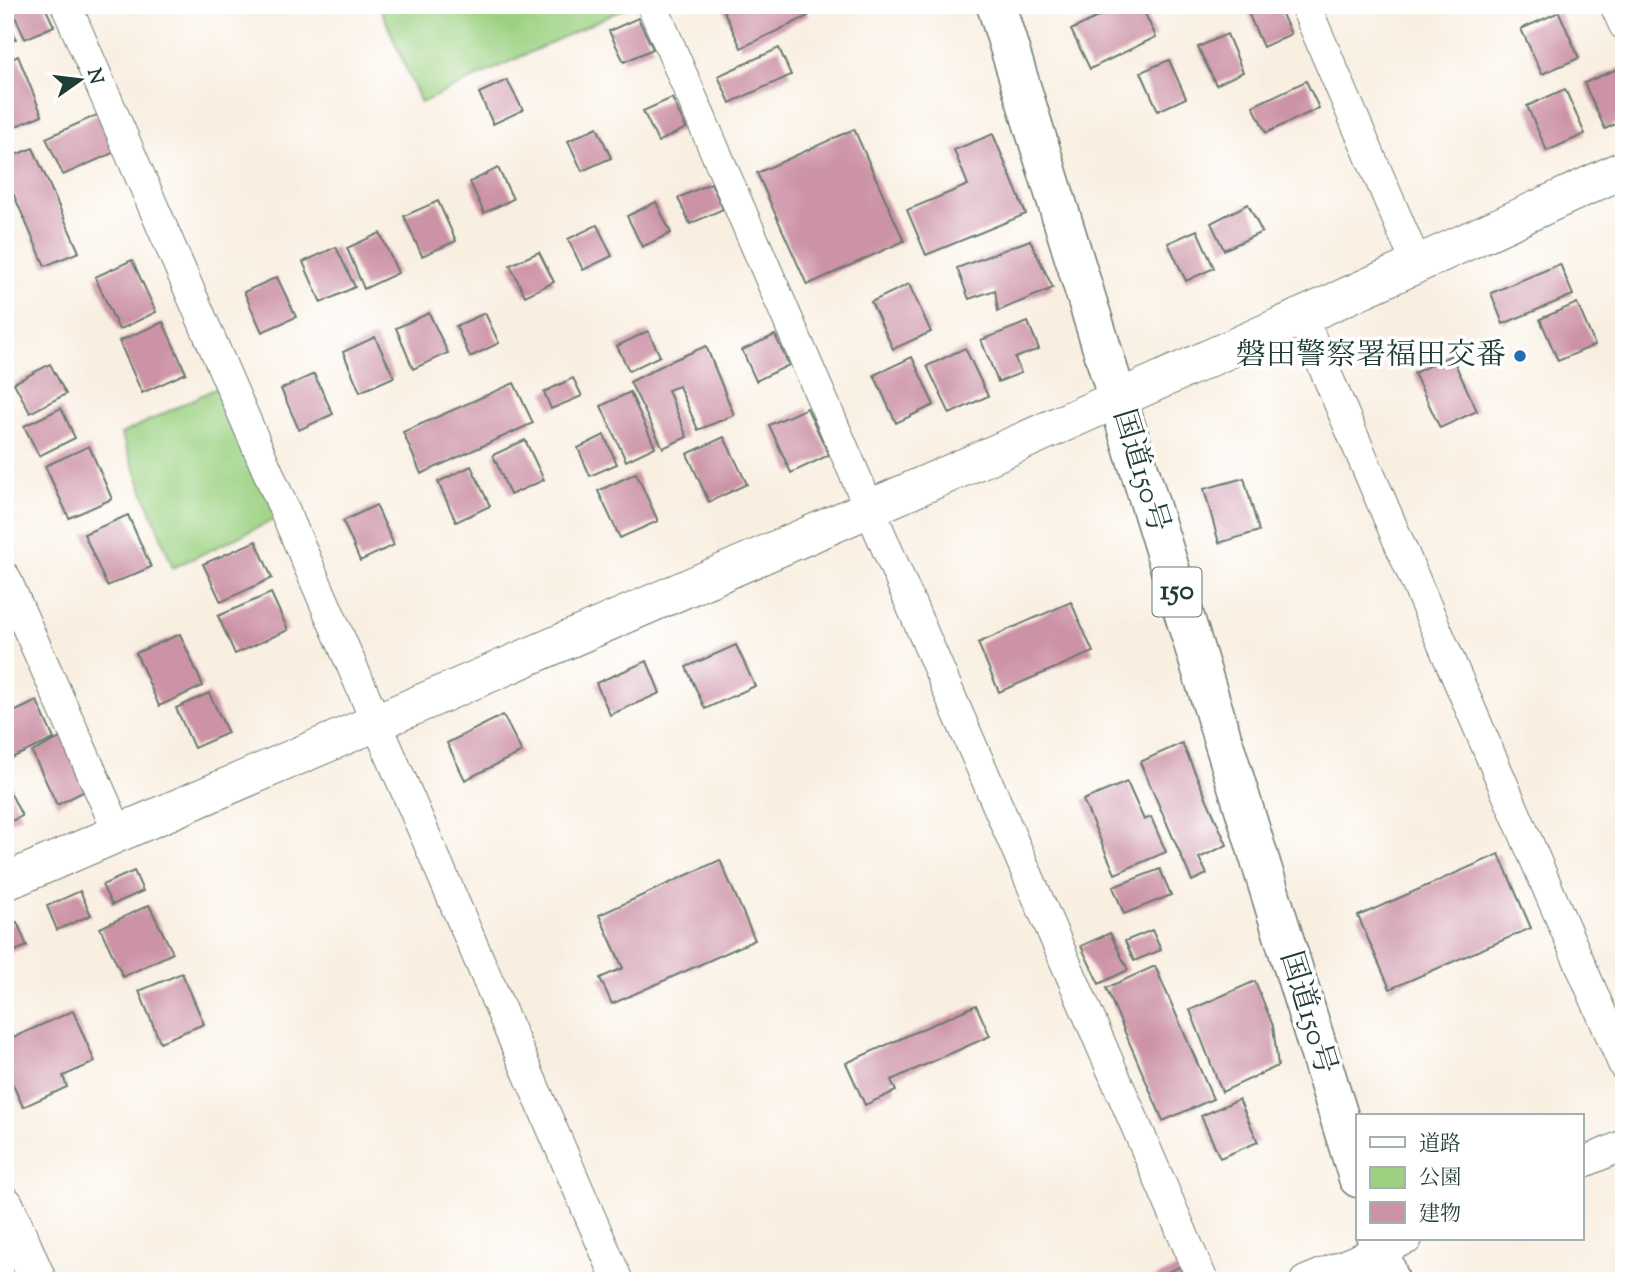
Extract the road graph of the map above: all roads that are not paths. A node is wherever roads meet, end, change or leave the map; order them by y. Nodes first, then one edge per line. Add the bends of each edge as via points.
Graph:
1 (65, 5) edge
2 (652, 5) edge
3 (996, 5) edge
4 (1305, 5) edge
5 (1615, 5) edge
6 (1624, 25) edge
7 (1624, 169) edge
8 (1417, 265) junction
9 (1302, 317) junction
10 (1118, 400) junction
11 (869, 508) junction
12 (5, 577) edge
13 (376, 722) junction
14 (119, 834) junction
15 (5, 883) edge
16 (1624, 1066) edge
17 (1624, 1145) edge
18 (1584, 1162) edge
19 (1356, 1172) edge
20 (5, 1205) edge
21 (1388, 1252) edge
22 (38, 1281) edge
23 (618, 1281) edge
24 (1203, 1281) edge
25 (1305, 1281) edge

1 - 13 street
2 - 11 street
3 - 10 highway, 国道150号 / 150
4 - 8 street
5 - 6 street
7 - 8 street
8 - 9 street
9 - 10 street
9 - 16 street
10 - 11 street
10 - 19 highway, 国道150号 / 150
11 - 13 street
11 - 24 street
12 - 14 street
13 - 14 street
13 - 23 street
14 - 15 street
17 - 18 street
20 - 22 street
21 - 25 street

